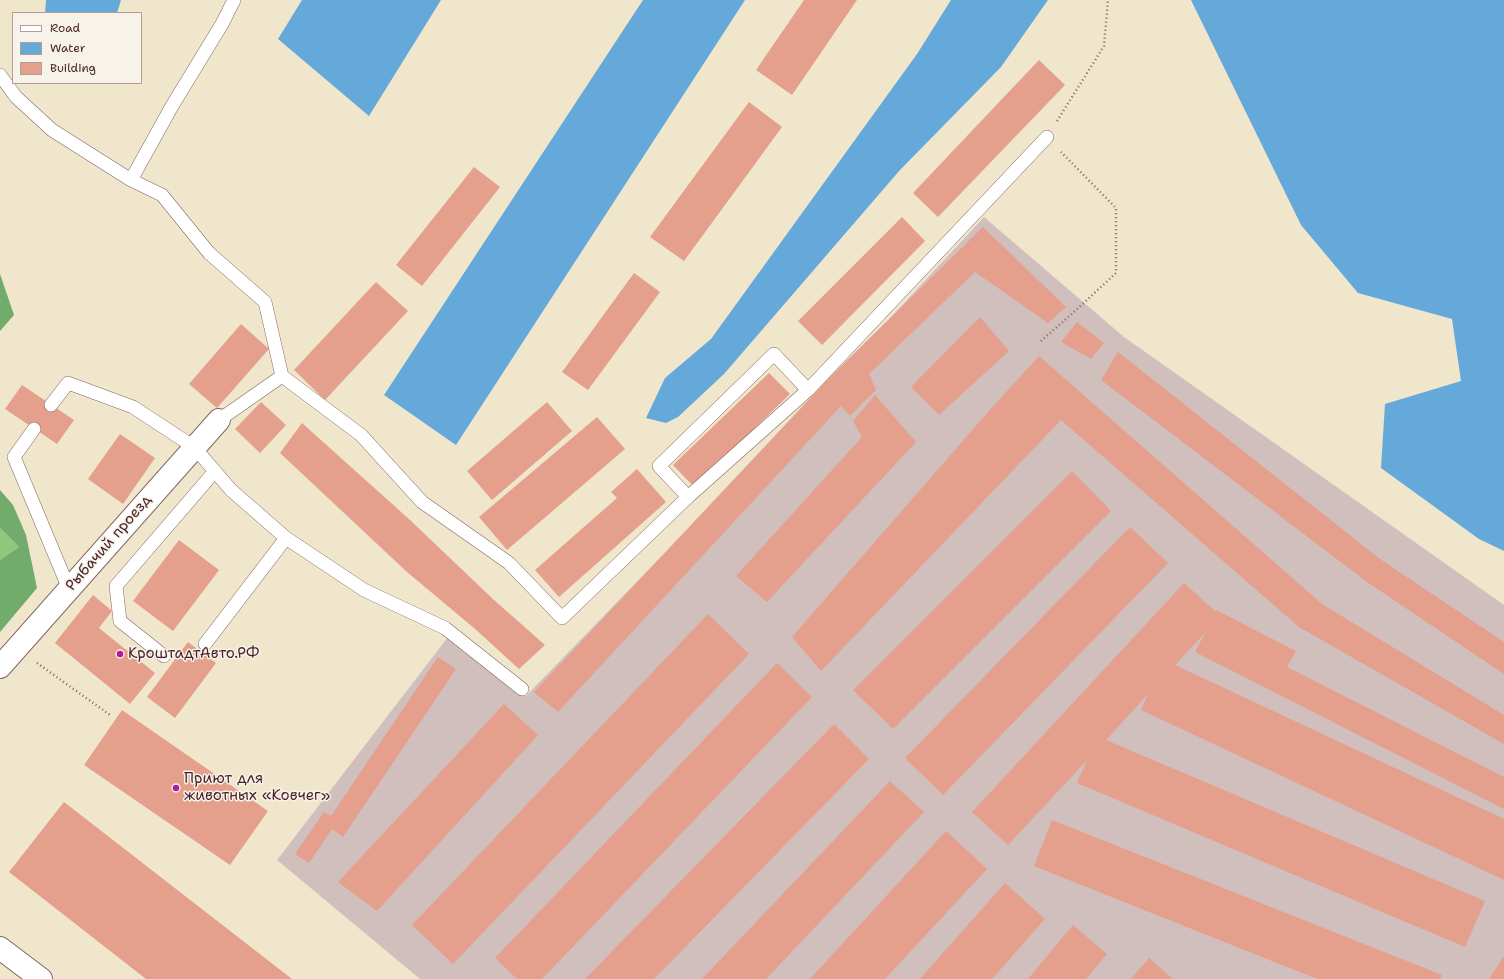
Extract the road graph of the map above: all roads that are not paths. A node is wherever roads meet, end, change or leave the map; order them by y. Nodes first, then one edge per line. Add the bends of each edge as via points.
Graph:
1 (234, 0) edge
2 (0, 75) edge
3 (1047, 138) road end
4 (131, 180) junction
5 (282, 376) junction
6 (808, 390) junction
7 (51, 405) dead end
8 (219, 420) joint
9 (34, 429) dead end
10 (194, 447) junction
11 (215, 471) junction
12 (688, 497) junction
13 (286, 538) junction
14 (69, 589) junction
15 (205, 644) dead end
16 (164, 656) dead end
17 (0, 667) edge
18 (522, 689) dead end
19 (0, 948) edge
20 (41, 979) edge

1 - 4 lane
2 - 4 lane via 16,97 52,130
3 - 6 lane
4 - 5 lane via 162,195 209,253 264,302
5 - 8 lane
5 - 12 lane via 361,435 422,502 509,563 562,618
6 - 12 lane
6 - 12 lane via 774,354 659,466
7 - 10 lane via 68,382 133,407
8 - 10 street, Рыбачий проезд
9 - 14 lane via 14,456
10 - 11 lane
10 - 14 street, Рыбачий проезд
11 - 13 lane via 231,490
11 - 16 lane via 116,586 120,620
13 - 15 lane
13 - 18 lane via 364,590 445,628
14 - 17 street, Рыбачий проезд
19 - 20 street

